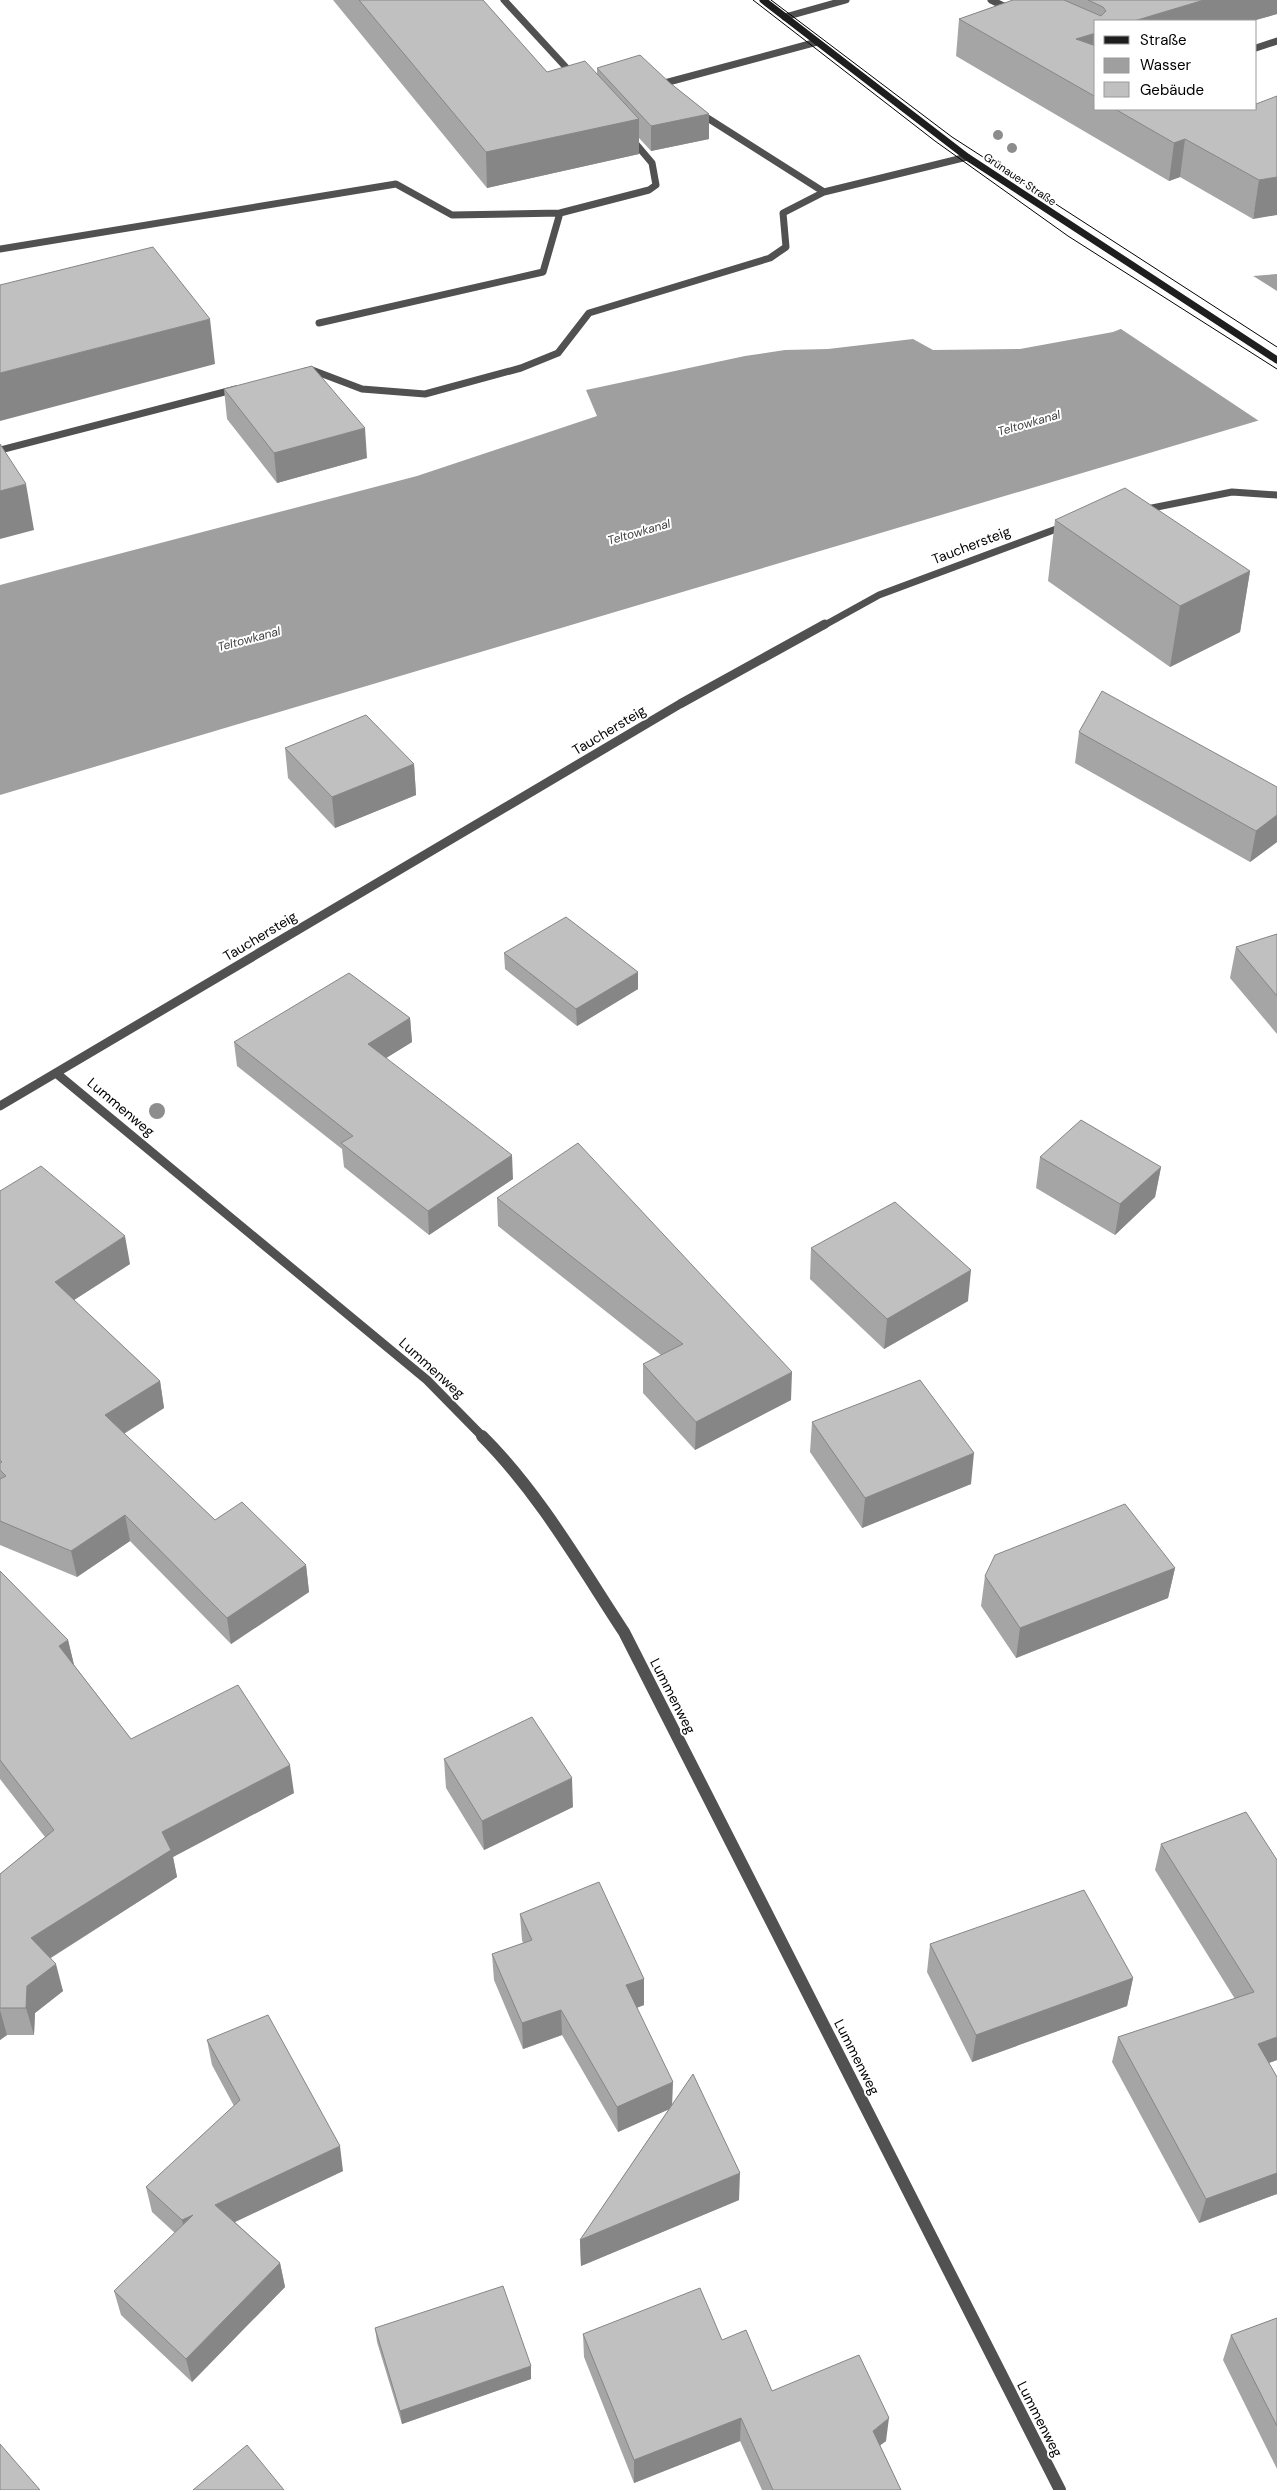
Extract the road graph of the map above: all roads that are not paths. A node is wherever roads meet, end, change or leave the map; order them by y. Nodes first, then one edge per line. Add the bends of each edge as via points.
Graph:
1 (504, 0) edge
2 (763, 0) edge
3 (846, 0) edge
4 (991, 0) edge
5 (1013, 3) edge
6 (1004, 6) junction
7 (1020, 14) edge
8 (785, 17) junction
9 (1277, 41) edge
10 (817, 42) junction
11 (1257, 48) edge
12 (578, 80) edge
13 (673, 96) edge
14 (695, 110) edge
15 (625, 131) edge
16 (968, 157) junction
17 (824, 192) junction
18 (560, 213) junction
19 (0, 249) edge
20 (319, 323) dead end
21 (1277, 360) edge
22 (293, 374) edge
23 (245, 386) edge
24 (0, 450) edge
25 (1277, 495) edge
26 (1136, 511) edge
27 (1078, 523) edge
28 (56, 1073) junction
29 (0, 1106) edge
30 (1060, 2490) edge

1 - 12 street
2 - 8 main road, Grünauer Straße
3 - 8 street
4 - 6 street
5 - 6 street
6 - 7 street
8 - 10 main road, Grünauer Straße
9 - 11 street
10 - 13 street via 661,84
10 - 16 main road, Grünauer Straße
14 - 17 street
15 - 18 street via 650,158 656,170 656,185 649,190
16 - 17 street
16 - 21 main road, Grünauer Straße
17 - 22 street via 783,213 786,247 770,258 589,313 558,353 522,368 424,394 362,389 312,370
18 - 19 street via 452,216 396,184
18 - 20 street via 543,272
23 - 24 street
25 - 26 street via 1232,492
27 - 28 street, Tauchersteig via 1059,526 870,600 680,704
28 - 29 street, Tauchersteig
28 - 30 street, Lummenweg via 427,1380 496,1450 555,1525 624,1632

